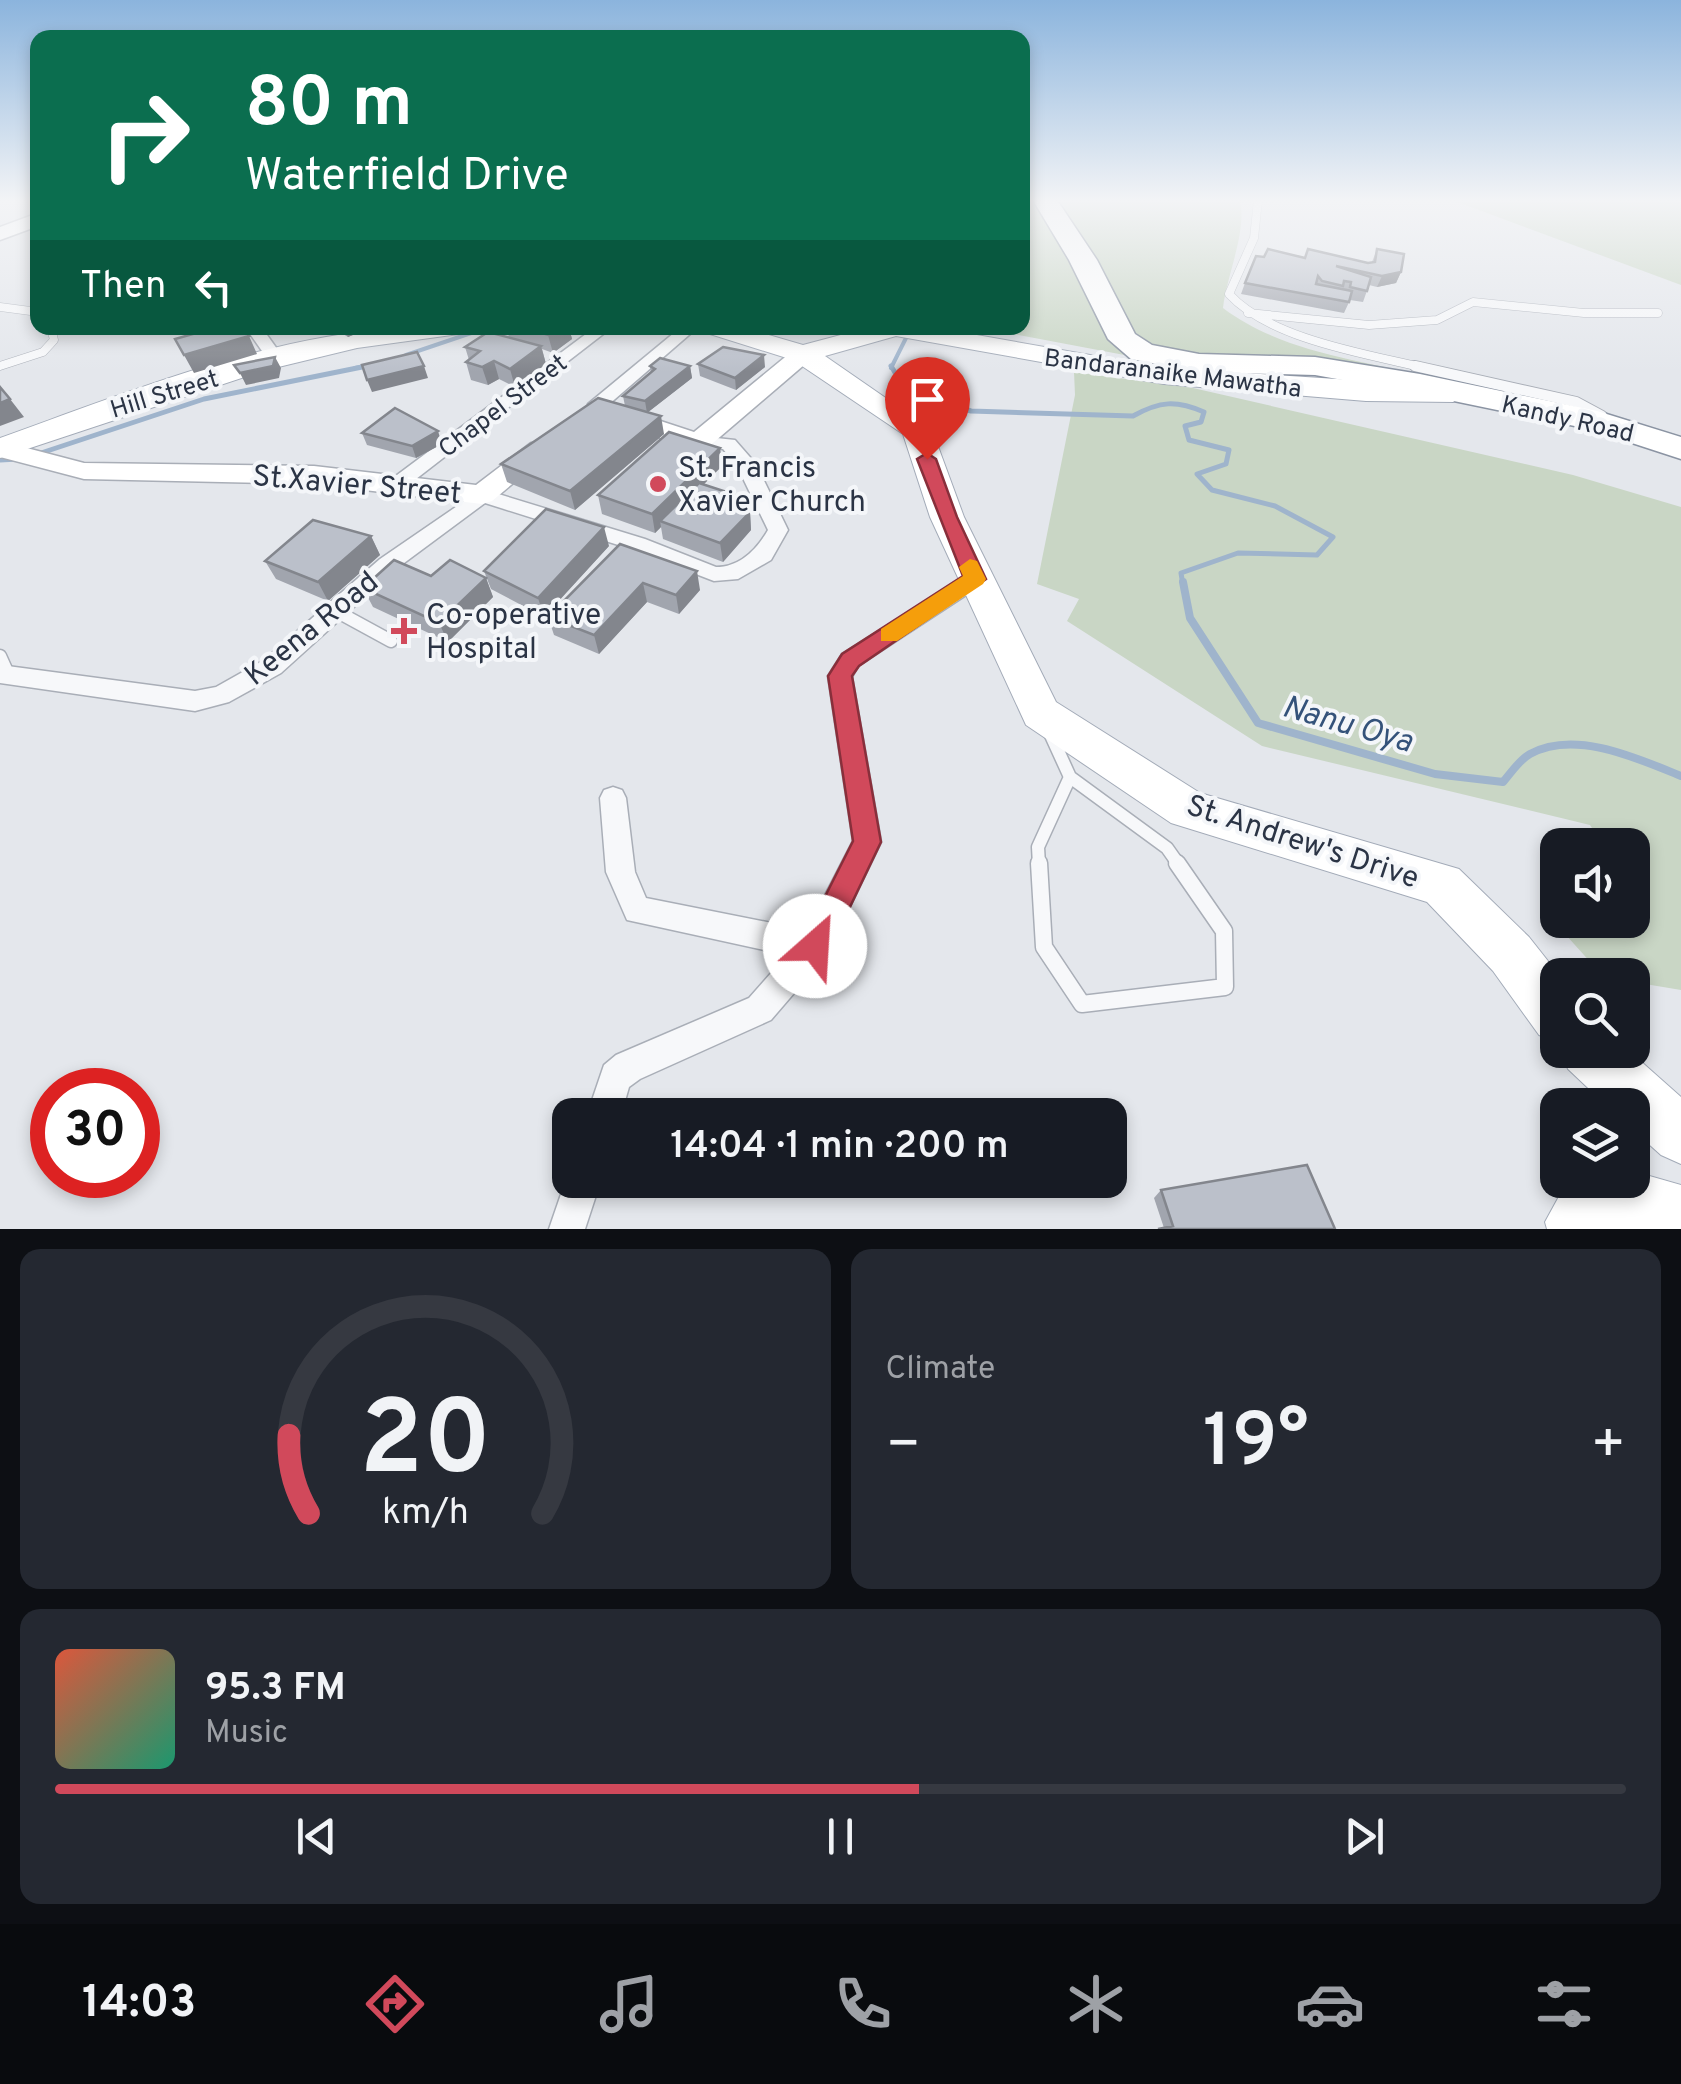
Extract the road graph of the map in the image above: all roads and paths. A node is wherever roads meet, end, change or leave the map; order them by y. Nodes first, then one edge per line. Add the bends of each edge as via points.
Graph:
1 (1081, 257) edge
2 (1246, 257) edge
3 (0, 307) edge
4 (30, 311) edge
5 (1245, 313) junction
6 (1658, 313) dead end
7 (53, 335) edge
8 (259, 335) edge
9 (388, 335) edge
10 (595, 335) edge
11 (680, 335) edge
12 (742, 335) edge
13 (871, 335) edge
14 (930, 335) edge
15 (803, 354) junction
16 (277, 360) junction
17 (0, 366) edge
18 (1453, 393) junction
19 (594, 408) junction
20 (1618, 427) junction
21 (698, 442) junction
22 (1681, 448) edge
23 (8, 450) edge
24 (400, 482) junction
25 (482, 495) junction
26 (976, 579) junction
27 (336, 611) junction
28 (390, 641) dead end
29 (3, 668) edge
30 (1041, 713) junction
31 (1070, 777) junction
32 (614, 798) dead end
33 (815, 946) junction
34 (1540, 992) edge
35 (1607, 1068) edge
36 (609, 1098) edge
37 (1681, 1136) edge
38 (577, 1198) edge
39 (1681, 1216) edge
40 (567, 1229) edge
41 (1579, 1229) edge

1 - 18 highway, Kandy Road via 1123,339 1135,348 1199,363 1315,366
2 - 5 lane via 1228,298
3 - 4 lane
5 - 6 lane via 1368,325 1437,320 1473,302 1584,314
5 - 20 lane via 1376,356 1576,402
7 - 17 lane via 43,352
8 - 16 street
9 - 16 main road, Hill Street
10 - 24 street, Chapel Street
11 - 19 street
12 - 15 main road
13 - 15 main road
14 - 18 main road, Bandaranaike Mawatha via 1196,380
15 - 21 street
15 - 26 main road via 917,430 946,517
16 - 23 main road, Hill Street via 161,392
18 - 20 highway, Kandy Road
19 - 21 street
19 - 25 street
20 - 22 highway, Kandy Road
21 - 25 street, St.Xavier Street via 728,444 746,464 778,530 764,555 730,574
23 - 24 street, St.Xavier Street via 51,466 106,473 314,474
24 - 25 street, St.Xavier Street
25 - 27 street, Keena Road
26 - 30 main road
26 - 33 street via 850,660 840,676 867,842
27 - 28 lane
27 - 29 street, Keena Road via 252,680 214,700
30 - 31 lane
30 - 34 main road, St. Andrew's Drive via 1187,809 1442,886
31 - 31 lane via 1167,848 1224,931 1225,987 1082,1004 1044,947 1038,847
32 - 33 street via 622,878 636,910
33 - 36 street via 760,1009 628,1067 616,1077
35 - 37 main road
38 - 40 street
39 - 41 main road via 1626,1199 1591,1199 1575,1222

